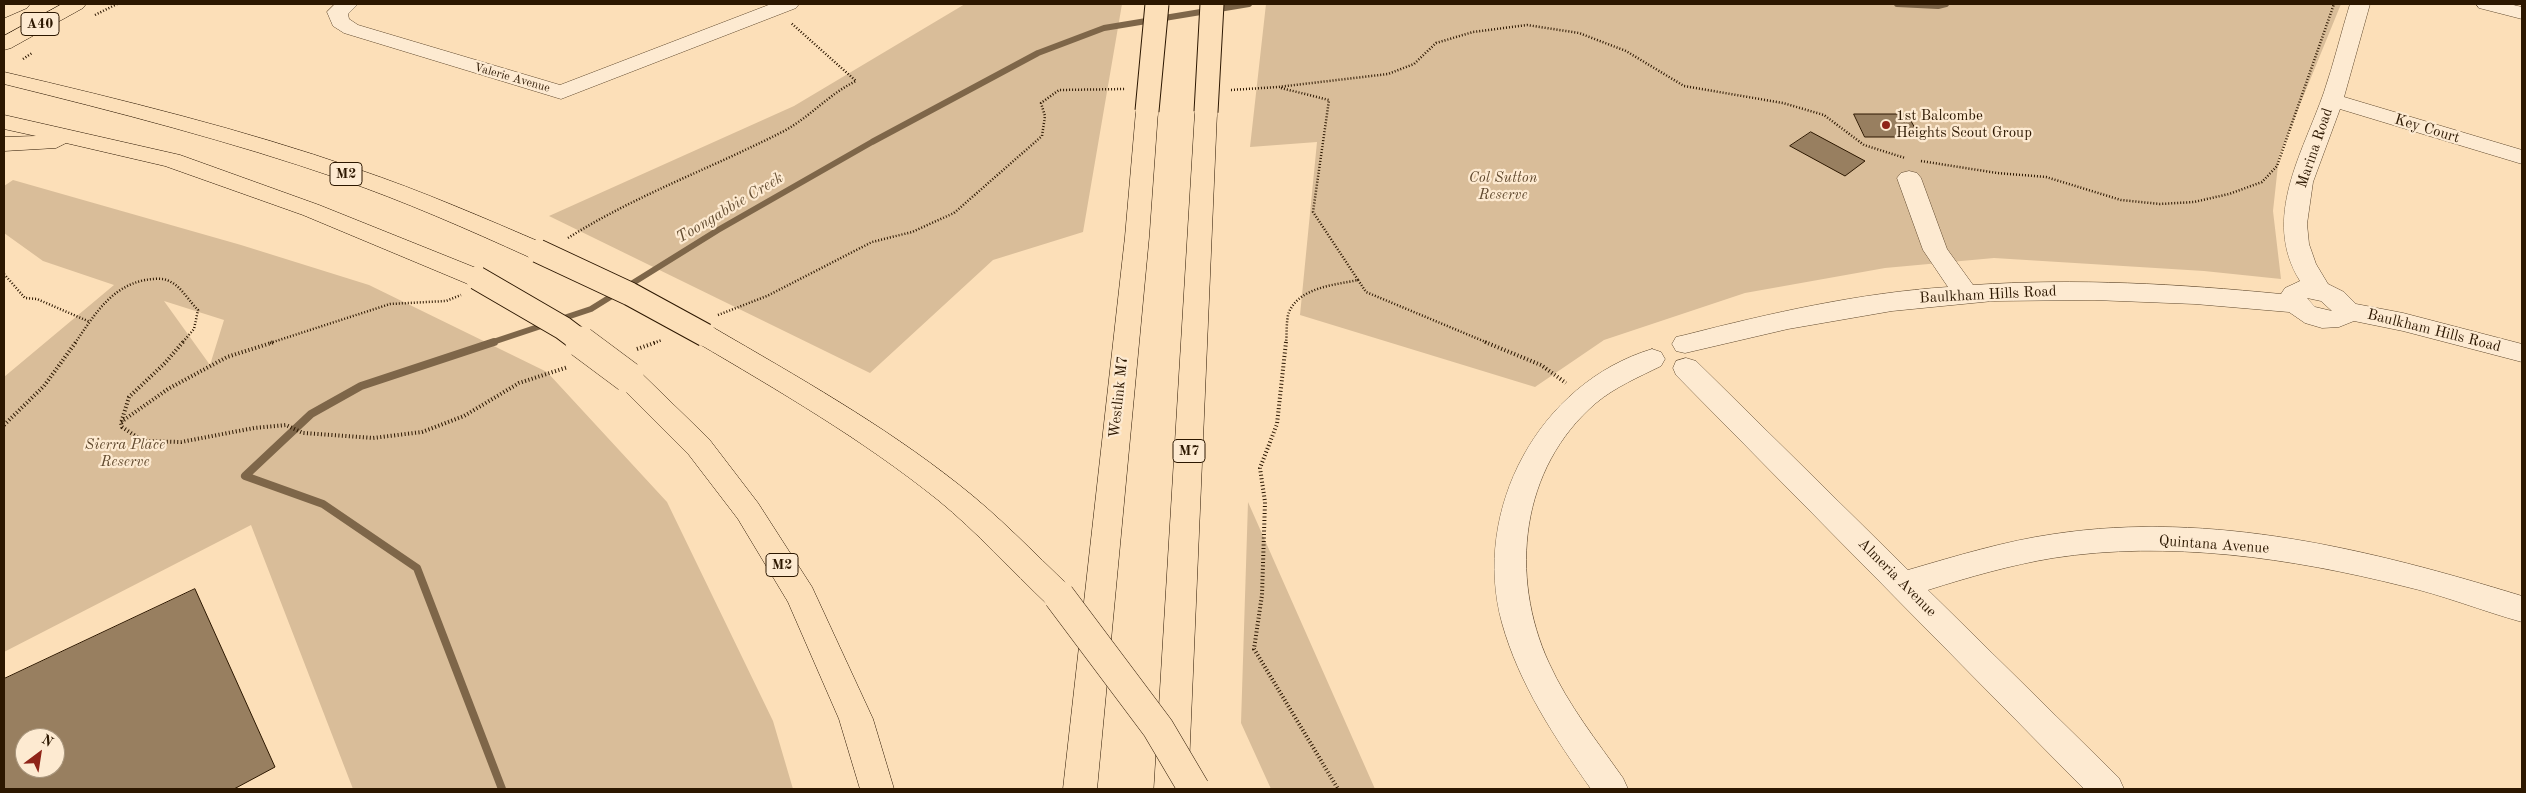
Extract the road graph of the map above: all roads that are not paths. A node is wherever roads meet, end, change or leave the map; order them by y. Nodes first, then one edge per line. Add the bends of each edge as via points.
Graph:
1 (20, 4) edge
2 (76, 4) edge
3 (348, 4) edge
4 (789, 4) edge
5 (1157, 4) edge
6 (1212, 4) edge
7 (2360, 4) edge
8 (2486, 4) edge
9 (4, 12) edge
10 (2522, 13) edge
11 (4, 44) edge
12 (4, 78) edge
13 (2332, 100) junction
14 (4, 122) edge
15 (80, 139) junction
16 (4, 144) edge
17 (2522, 157) edge
18 (1909, 178) dead end
19 (2319, 290) junction
20 (1966, 294) junction
21 (2296, 304) junction
22 (2346, 310) junction
23 (2522, 353) edge
24 (1686, 356) junction
25 (1904, 584) junction
26 (2522, 609) edge
27 (877, 789) edge
28 (1080, 789) edge
29 (1172, 789) edge
30 (1194, 789) edge
31 (1611, 789) edge
32 (2107, 789) edge

1 - 9 highway
2 - 11 highway, A40
3 - 4 street, Valerie Avenue via 337,12 340,22 351,30 560,92
5 - 28 highway, Westlink M7, bridge via 1137,237
6 - 29 highway, M7, bridge
7 - 13 street, Marina Road
8 - 10 street
12 - 30 highway, M2, bridge via 217,132 324,165 442,209 707,327 907,462 979,519 1059,596 1158,728
13 - 17 street, Key Court
13 - 19 street, Marina Road via 2301,183 2295,212 2303,264
14 - 15 highway, M2
15 - 16 highway, M2
15 - 27 highway, M2, bridge via 172,160 402,245 477,278 631,363 748,511 801,596 856,719
18 - 20 street via 1935,250
19 - 21 street via 2298,290 2294,294
19 - 22 street via 2340,301
20 - 21 street, Baulkham Hills Road via 2149,292
20 - 24 street, Baulkham Hills Road via 1893,301 1753,326
21 - 22 street via 2312,316 2331,320 2342,318
22 - 23 street, Baulkham Hills Road
24 - 25 street, Almeria Avenue
24 - 31 street via 1666,368 1652,359 1608,381 1586,397 1548,437 1536,456 1511,533 1512,594 1534,667 1560,716
25 - 26 street, Quintana Avenue via 2003,555 2076,542 2144,540 2303,553 2404,574
25 - 32 street, Almeria Avenue

